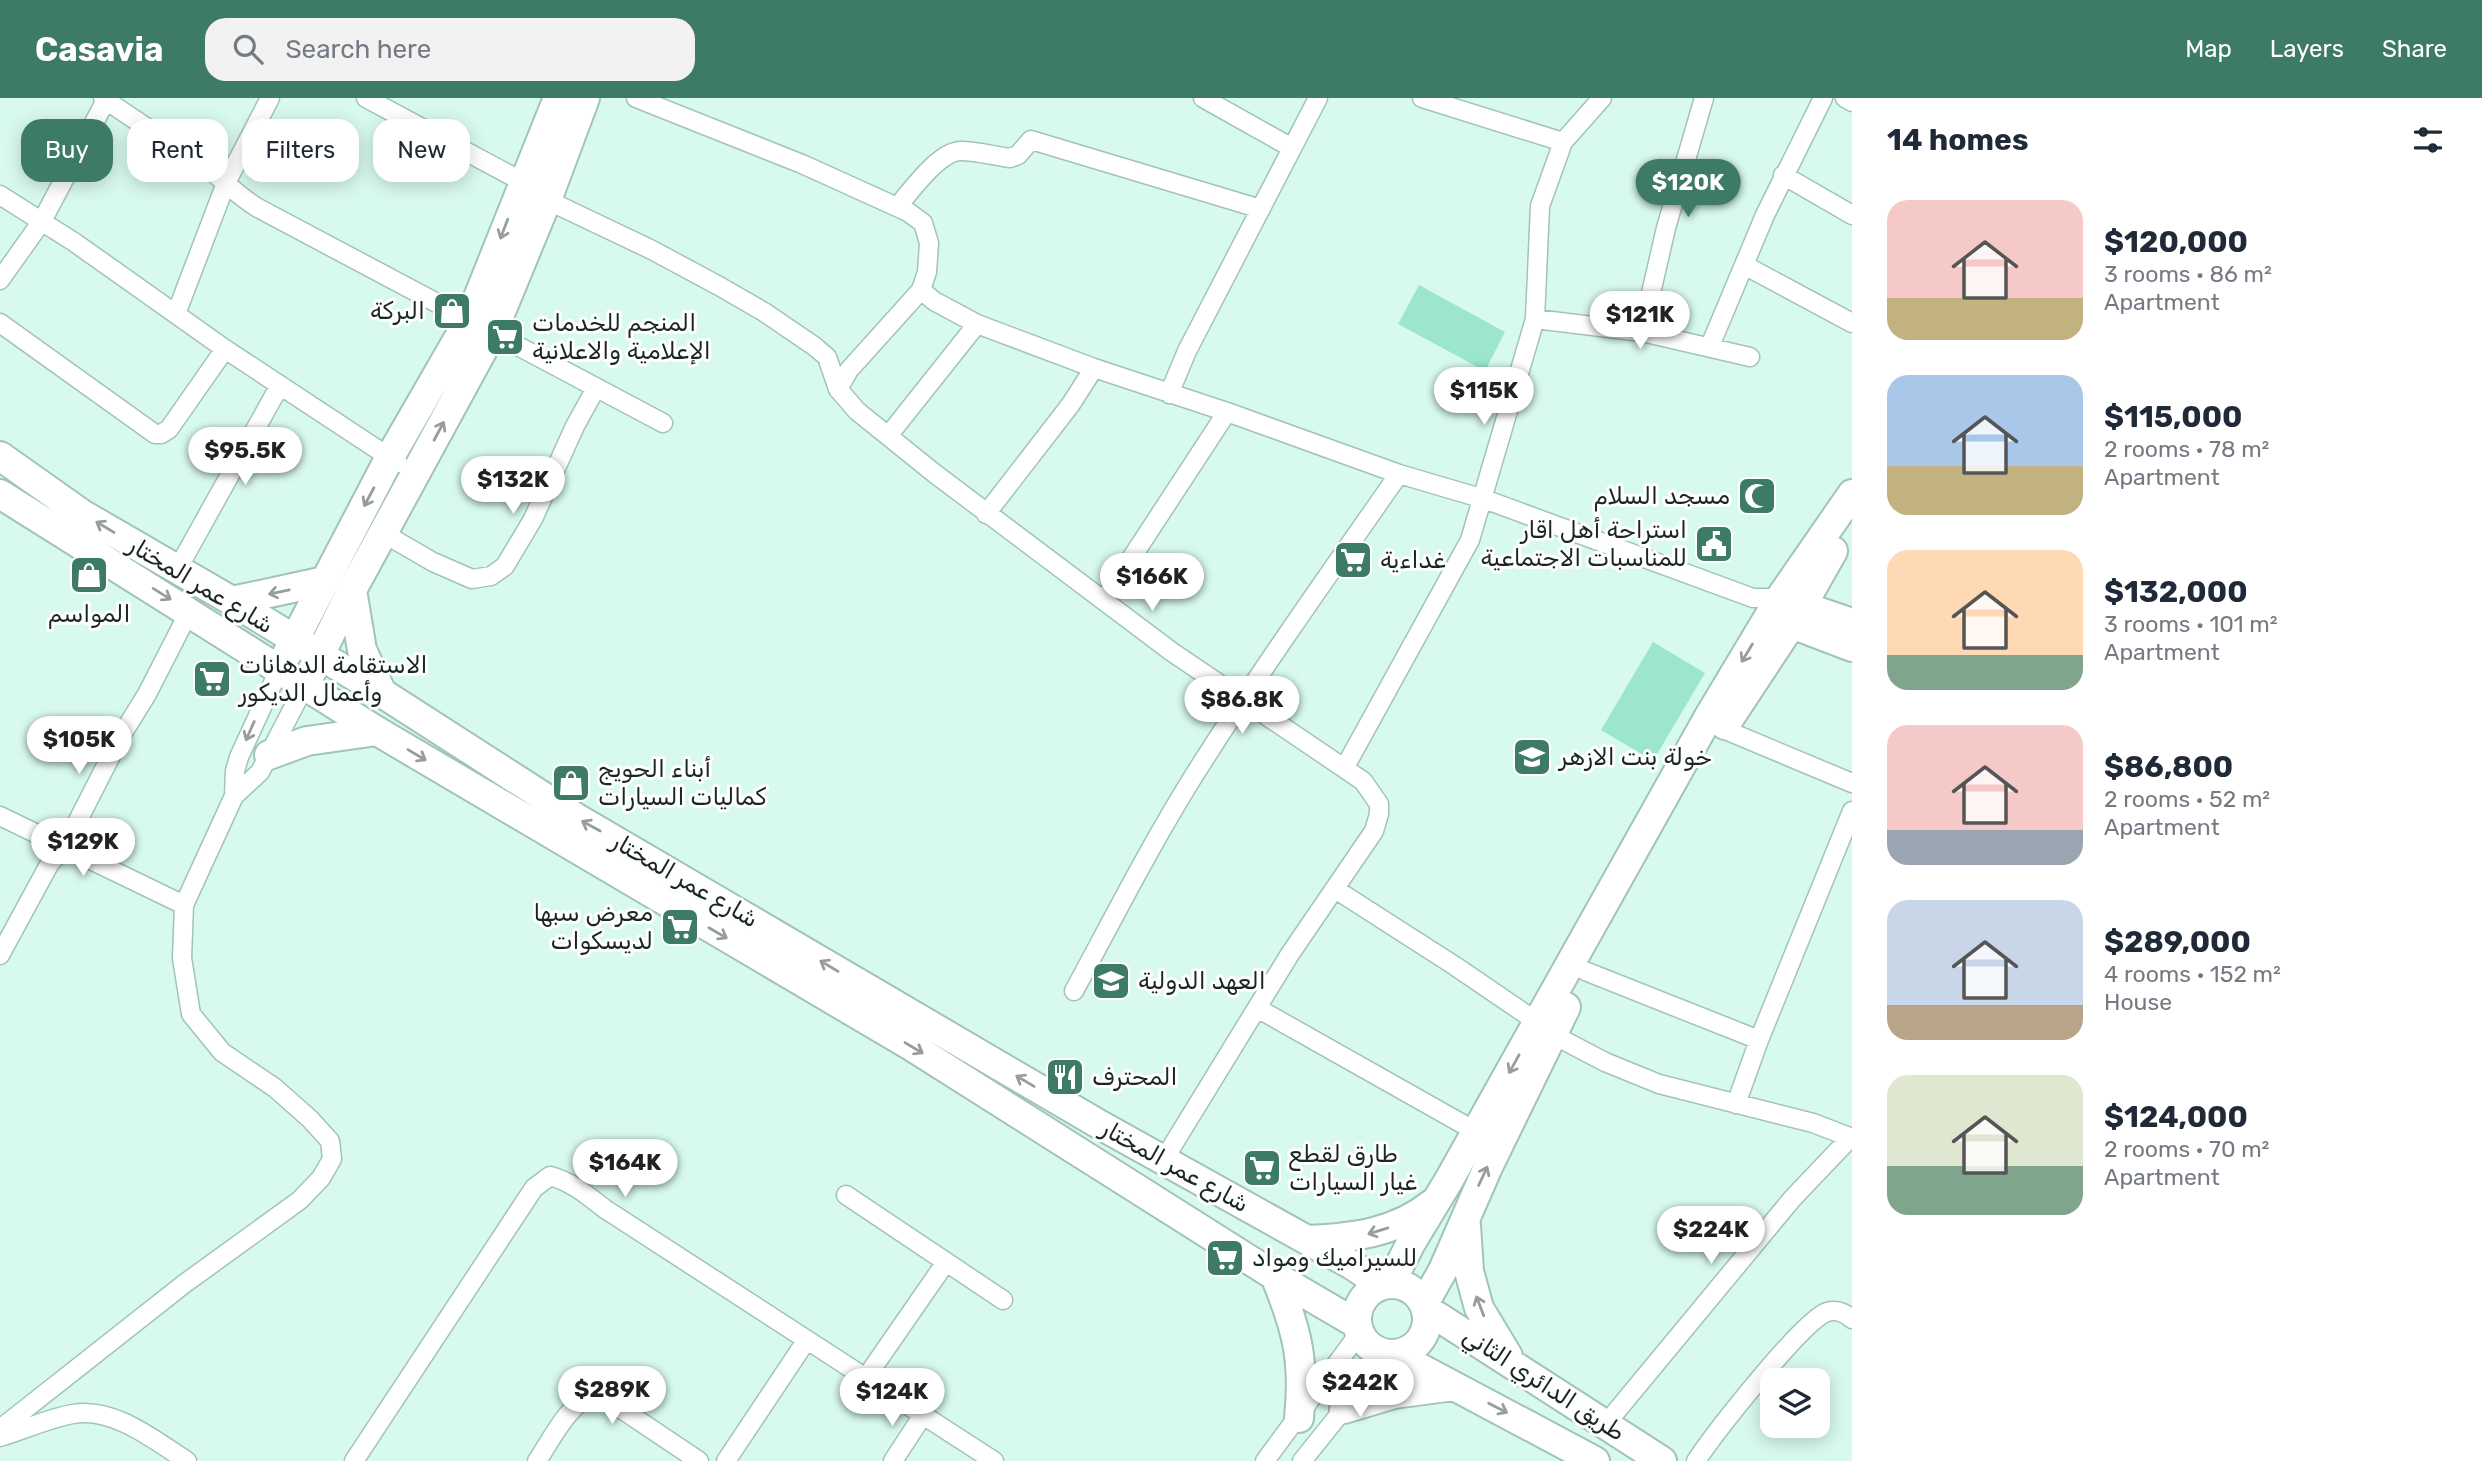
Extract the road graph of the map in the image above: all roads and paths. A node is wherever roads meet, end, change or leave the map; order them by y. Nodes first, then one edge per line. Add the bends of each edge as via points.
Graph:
1 (270, 98) edge
2 (366, 98) edge
3 (558, 98) edge
4 (585, 98) edge
5 (636, 98) edge
6 (1203, 98) edge
7 (1318, 98) edge
8 (1422, 98) edge
9 (1602, 98) edge
10 (1704, 98) edge
11 (1823, 98) edge
12 (1845, 98) edge
13 (105, 99) edge
14 (1852, 102) edge
15 (1563, 142) junction
16 (1292, 148) junction
17 (1783, 175) junction
18 (523, 182) junction
19 (226, 183) junction
20 (0, 195) edge
21 (547, 200) junction
22 (897, 207) junction
23 (1261, 209) junction
24 (1852, 215) edge
25 (42, 221) junction
26 (1744, 265) junction
27 (0, 280) edge
28 (921, 290) junction
29 (176, 314) junction
30 (1535, 319) junction
31 (0, 323) edge
32 (1852, 323) edge
33 (977, 324) junction
34 (481, 325) junction
35 (1642, 332) junction
36 (1710, 346) junction
37 (225, 349) junction
38 (1750, 357) dead end
39 (1094, 368) junction
40 (280, 385) junction
41 (596, 388) junction
42 (838, 389) junction
43 (1170, 394) junction
44 (1227, 412) junction
45 (663, 423) dead end
46 (888, 436) junction
47 (0, 456) edge
48 (390, 457) junction
49 (1399, 474) junction
50 (416, 475) junction
51 (0, 494) edge
52 (1852, 494) edge
53 (1484, 499) junction
54 (986, 514) junction
55 (1852, 522) edge
56 (383, 533) junction
57 (177, 570) junction
58 (325, 581) junction
59 (352, 590) junction
60 (1104, 600) junction
61 (232, 601) junction
62 (1779, 608) junction
63 (189, 612) junction
64 (1852, 623) edge
65 (294, 640) junction
66 (1852, 647) edge
67 (319, 656) junction
68 (279, 670) junction
69 (304, 687) junction
70 (382, 693) junction
71 (1243, 700) junction
72 (1723, 729) junction
73 (377, 731) junction
74 (269, 755) junction
75 (1345, 767) junction
76 (1852, 783) edge
77 (233, 796) junction
78 (1852, 811) edge
79 (0, 816) edge
80 (64, 848) junction
81 (1335, 890) junction
82 (184, 905) junction
83 (0, 955) edge
84 (1585, 971) junction
85 (1074, 990) dead end
86 (1257, 1008) junction
87 (1545, 1028) junction
88 (1759, 1040) junction
89 (1736, 1104) junction
90 (1475, 1131) junction
91 (1852, 1137) edge
92 (1163, 1161) junction
93 (846, 1195) dead end
94 (1438, 1199) junction
95 (1466, 1214) junction
96 (1307, 1240) junction
97 (946, 1262) junction
98 (1275, 1276) junction
99 (1386, 1285) junction
100 (1003, 1300) dead end
101 (1425, 1306) junction
102 (1852, 1319) edge
103 (1359, 1328) junction
104 (806, 1341) junction
105 (1391, 1354) junction
106 (1513, 1365) junction
107 (865, 1379) junction
108 (1454, 1386) junction
109 (1344, 1409) junction
110 (923, 1415) junction
111 (1299, 1418) junction
112 (1605, 1425) junction
113 (0, 1429) edge
114 (0, 1437) edge
115 (157, 1453) edge
116 (187, 1461) edge
117 (354, 1461) edge
118 (537, 1461) edge
119 (699, 1461) edge
120 (726, 1461) edge
121 (893, 1461) edge
122 (995, 1461) edge
123 (1265, 1461) edge
124 (1302, 1461) edge
125 (1595, 1461) edge
126 (1662, 1461) edge
127 (1696, 1461) edge

1 - 19 street
2 - 18 street
3 - 18 main road
4 - 21 main road
5 - 22 street
6 - 16 street
7 - 16 street
8 - 15 street
9 - 15 street
10 - 35 street
11 - 17 street
12 - 14 street
13 - 19 street
13 - 25 street
15 - 30 street via 1540,206
16 - 23 street
17 - 24 street
17 - 26 street
18 -> 34 main road
19 - 29 street
19 - 34 street via 258,208
20 - 25 street
21 - 34 main road
21 - 42 street via 652,250 764,312 827,358
22 - 23 street via 948,153 959,150 1010,158 1031,140
22 - 28 street via 923,223 929,243
23 - 43 street via 1193,339
25 - 27 street
25 - 29 street
26 - 32 street
26 - 36 street
28 - 33 street
28 - 42 street via 849,370
29 - 37 street
30 - 35 street
30 - 53 street
31 - 37 street via 155,434 169,429
33 - 39 street
33 - 46 street
34 - 41 street
34 - 48 main road
50 -> 34 main road
35 - 36 street
36 - 38 street
37 - 40 street
39 - 43 street
39 - 54 street
40 - 48 street
40 - 57 street
41 - 45 street
41 - 56 street via 533,519 505,566 491,576 472,579
42 - 46 street
43 - 44 street
44 - 49 street
44 - 60 street
46 - 54 street
57 -> 47 main road, شارع عمر المختار via 82,514
48 - 50 street
48 -> 58 main road
49 - 53 street
49 - 71 street
50 - 56 main road
51 -> 63 main road, شارع عمر المختار
52 - 62 main road
53 - 62 street
53 - 75 street via 1470,540
54 - 60 street
55 - 62 main road
56 - 59 main road
57 - 61 main road, شارع عمر المختار
58 -> 61 main road
58 - 65 main road
59 - 67 main road
59 - 70 main road via 362,650
60 - 71 street
61 - 65 main road, شارع عمر المختار
62 - 64 main road
62 - 66 main road
62 - 72 main road
62 -> 87 main road via 1708,718
63 - 68 main road, شارع عمر المختار
63 - 80 street
65 - 67 main road, شارع عمر المختار
65 - 68 main road
67 - 69 main road
67 - 70 main road, شارع عمر المختار
68 - 69 main road, شارع عمر المختار
68 -> 77 street via 239,757
69 - 73 main road, شارع عمر المختار
69 - 74 street
92 -> 70 main road, شارع عمر المختار via 575,817
71 - 75 street
71 - 85 street via 1158,835
72 - 76 street
72 - 84 main road
73 - 74 main road via 307,741
73 -> 98 main road, شارع عمر المختار via 911,1046
74 - 77 street via 260,772
75 - 81 street via 1373,794 1379,814 1374,831
77 - 82 street
78 - 88 street
79 - 80 street
80 - 82 street
80 - 83 street via 50,863
81 - 86 street
81 - 87 street
82 - 113 street via 182,958 191,1014 222,1052 310,1119 330,1141 332,1158 300,1200 184,1284
84 - 87 main road
84 - 88 street
86 - 90 street
86 - 92 street
87 - 89 street via 1596,1058 1659,1084
87 -> 90 main road
95 -> 87 main road
88 - 89 street
89 - 91 street
90 - 94 main road
91 - 112 street via 1792,1199
92 - 96 main road, شارع عمر المختار
93 - 97 street
94 -> 96 main road via 1387,1229 1353,1238
94 - 99 main road
95 - 101 main road
106 -> 95 main road via 1479,1308 1468,1257
96 - 99 main road, شارع عمر المختار
97 - 100 street
97 - 107 street
98 - 103 main road, شارع عمر المختار
98 - 111 main road via 1299,1345
99 - 101 main road via 1410,1289
99 - 103 main road via 1364,1298 1358,1311
101 - 105 main road via 1423,1336 1406,1351
101 - 106 main road, طريق الدائري الثاني
102 - 127 street via 1830,1311 1795,1338
103 - 105 main road via 1371,1347
103 - 111 street
104 - 107 street
104 - 117 street via 576,1186 550,1176 534,1188
104 - 120 street
105 - 108 main road, طريق الدائري الثاني
105 - 109 street
106 - 112 main road, طريق الدائري الثاني
107 - 110 street
108 - 109 main road via 1394,1394
108 -> 125 main road, طريق الدائري الثاني
109 - 124 street
110 - 121 street
110 - 122 street
111 - 123 street
112 - 126 main road, طريق الدائري الثاني
114 - 115 street via 74,1413 107,1416 132,1426
115 - 116 street
118 - 119 street via 579,1400 596,1392

